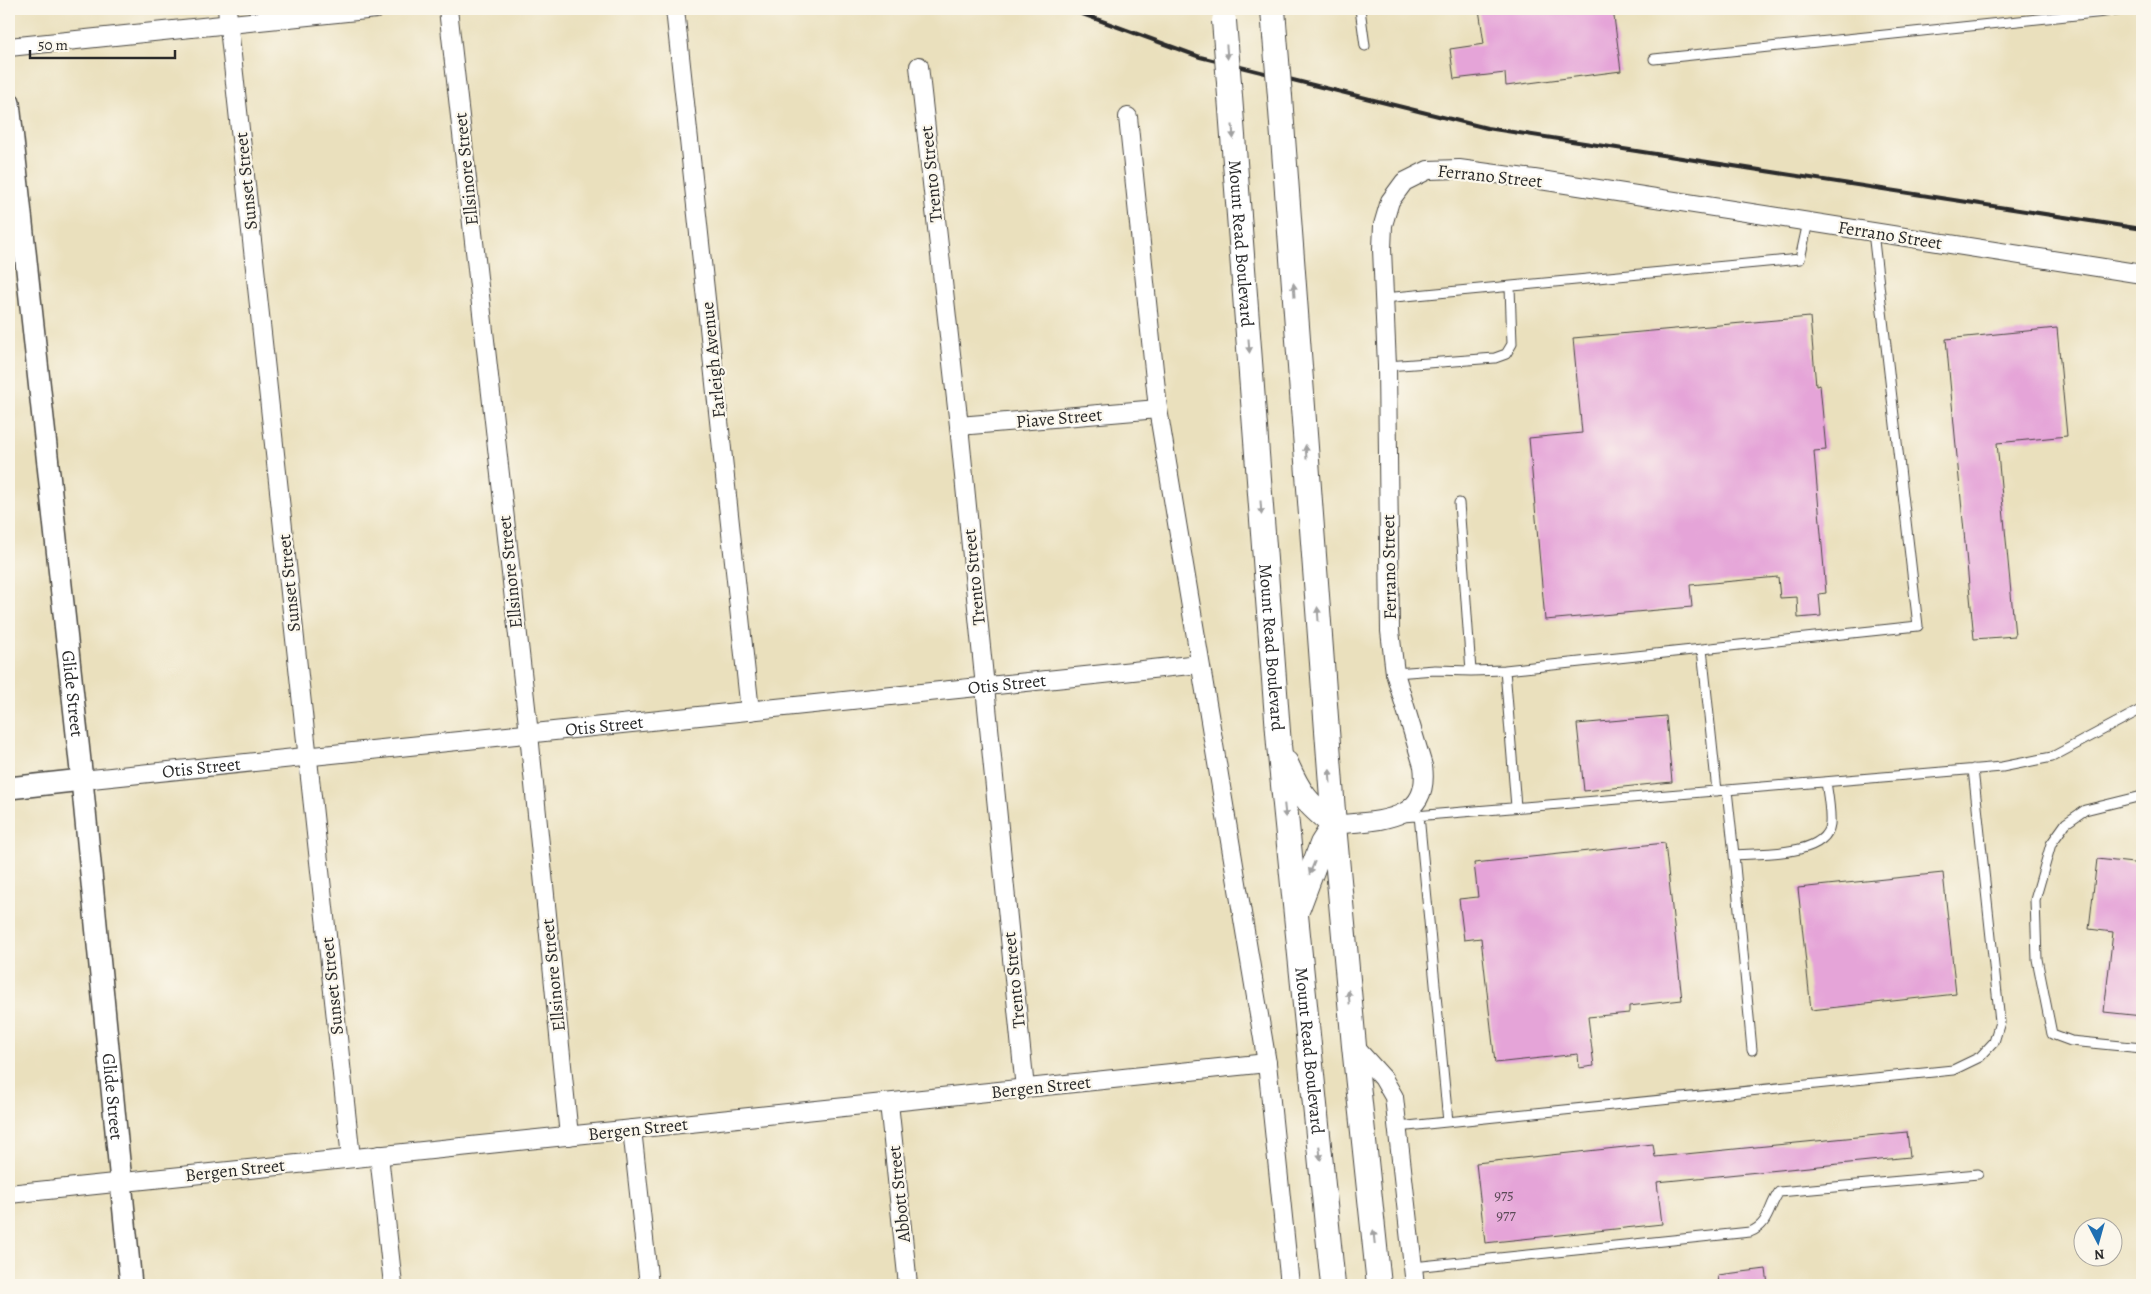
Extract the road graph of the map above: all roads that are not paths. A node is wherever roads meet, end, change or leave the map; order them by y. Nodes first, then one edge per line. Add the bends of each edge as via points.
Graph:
1 (376, 9) edge
2 (448, 9) edge
3 (675, 9) edge
4 (1272, 9) edge
5 (1360, 9) edge
6 (2134, 9) edge
7 (1224, 15) edge
8 (228, 16) edge
9 (9, 46) edge
10 (1365, 46) dead end
11 (1654, 59) dead end
12 (919, 66) dead end
13 (9, 103) edge
14 (1128, 117) dead end
15 (1808, 222) junction
16 (1874, 232) junction
17 (2142, 274) edge
18 (1510, 287) junction
19 (1384, 298) junction
20 (1387, 366) junction
21 (1158, 409) junction
22 (959, 426) junction
23 (1459, 503) dead end
24 (1702, 649) junction
25 (1200, 664) junction
26 (1505, 670) junction
27 (1471, 671) junction
28 (1395, 673) junction
29 (985, 687) junction
30 (2142, 709) edge
31 (750, 711) junction
32 (529, 734) junction
33 (1279, 745) junction
34 (308, 757) junction
35 (1973, 769) junction
36 (82, 780) junction
37 (1826, 782) junction
38 (9, 788) edge
39 (1717, 790) junction
40 (1727, 790) junction
41 (2142, 796) edge
42 (1516, 807) junction
43 (1419, 815) junction
44 (1395, 818) junction
45 (1334, 825) junction
46 (1734, 855) junction
47 (1296, 913) junction
48 (1354, 1046) junction
49 (2142, 1048) edge
50 (1752, 1050) dead end
51 (1267, 1064) junction
52 (1025, 1089) junction
53 (889, 1102) junction
54 (1448, 1122) junction
55 (1398, 1128) junction
56 (632, 1129) junction
57 (569, 1136) junction
58 (379, 1155) junction
59 (351, 1158) junction
60 (1978, 1174) dead end
61 (120, 1182) junction
62 (9, 1194) edge
63 (1413, 1267) junction
64 (131, 1285) edge
65 (393, 1285) edge
66 (648, 1285) edge
67 (908, 1285) edge
68 (1290, 1285) edge
69 (1333, 1285) edge
70 (1379, 1285) edge
71 (1415, 1285) edge

1 - 8 street
2 - 32 street, Ellsinore Street
3 - 31 street, Farleigh Avenue
45 -> 4 main road, bridge
5 - 10 lane
6 - 11 lane
7 -> 33 main road, Mount Read Boulevard, bridge
8 - 9 street
8 - 34 street, Sunset Street
12 - 22 street, Trento Street
13 - 36 street, Glide Street
14 - 21 street
15 - 16 street, Ferrano Street
15 - 18 lane via 1800,259
15 - 19 street, Ferrano Street via 1534,179 1459,169 1428,170 1404,182 1390,201 1383,225
16 - 17 street, Ferrano Street
16 - 24 lane via 1918,626
18 - 19 lane
18 - 20 lane via 1512,344 1506,354 1495,358
19 - 20 street, Ferrano Street
20 - 28 street, Ferrano Street via 1390,631
21 - 22 street, Piave Street
21 - 25 street
22 - 29 street, Trento Street
23 - 27 lane
24 - 26 lane
24 - 39 lane
25 - 29 street, Otis Street
25 - 51 street
26 - 27 lane
26 - 42 lane
27 - 28 lane
28 - 44 street, Ferrano Street via 1425,778 1421,795 1411,809
29 - 31 street, Otis Street
29 - 52 street, Trento Street
30 - 35 lane via 2052,757
31 - 32 street, Otis Street
32 - 34 street, Otis Street
32 - 57 street, Ellsinore Street
33 - 45 main road via 1295,784 1309,805
33 -> 47 main road, Mount Read Boulevard
34 - 36 street, Otis Street
34 - 59 street, Sunset Street
35 - 37 lane
35 - 54 lane via 2000,1022 1994,1042 1980,1057 1954,1070
36 - 38 street, Otis Street
36 - 61 street, Glide Street
37 - 40 lane
37 - 46 lane via 1830,825 1826,835 1814,846
39 - 40 lane
39 - 42 lane
40 - 46 lane
41 - 49 lane via 2085,810 2066,823 2051,844 2035,900 2037,959 2052,1034 2071,1041
42 - 43 lane
43 - 44 lane
43 - 54 lane
44 - 45 street, Ferrano Street
45 -> 47 main road via 1322,844
48 -> 45 main road
46 - 50 lane
47 -> 69 main road, Mount Read Boulevard
48 - 55 street via 1389,1087 1394,1097
70 -> 48 main road
51 - 52 street, Bergen Street
51 - 68 street
52 - 53 street, Bergen Street
53 - 56 street, Bergen Street
53 - 67 street, Abbott Street
54 - 55 lane
55 - 63 street
56 - 57 street, Bergen Street
56 - 66 street
57 - 58 street, Bergen Street
58 - 59 street, Bergen Street
58 - 65 street
59 - 61 street, Bergen Street
60 - 63 lane via 1779,1192 1765,1222 1750,1232
61 - 62 street, Bergen Street
61 - 64 street, Glide Street
63 - 71 street

